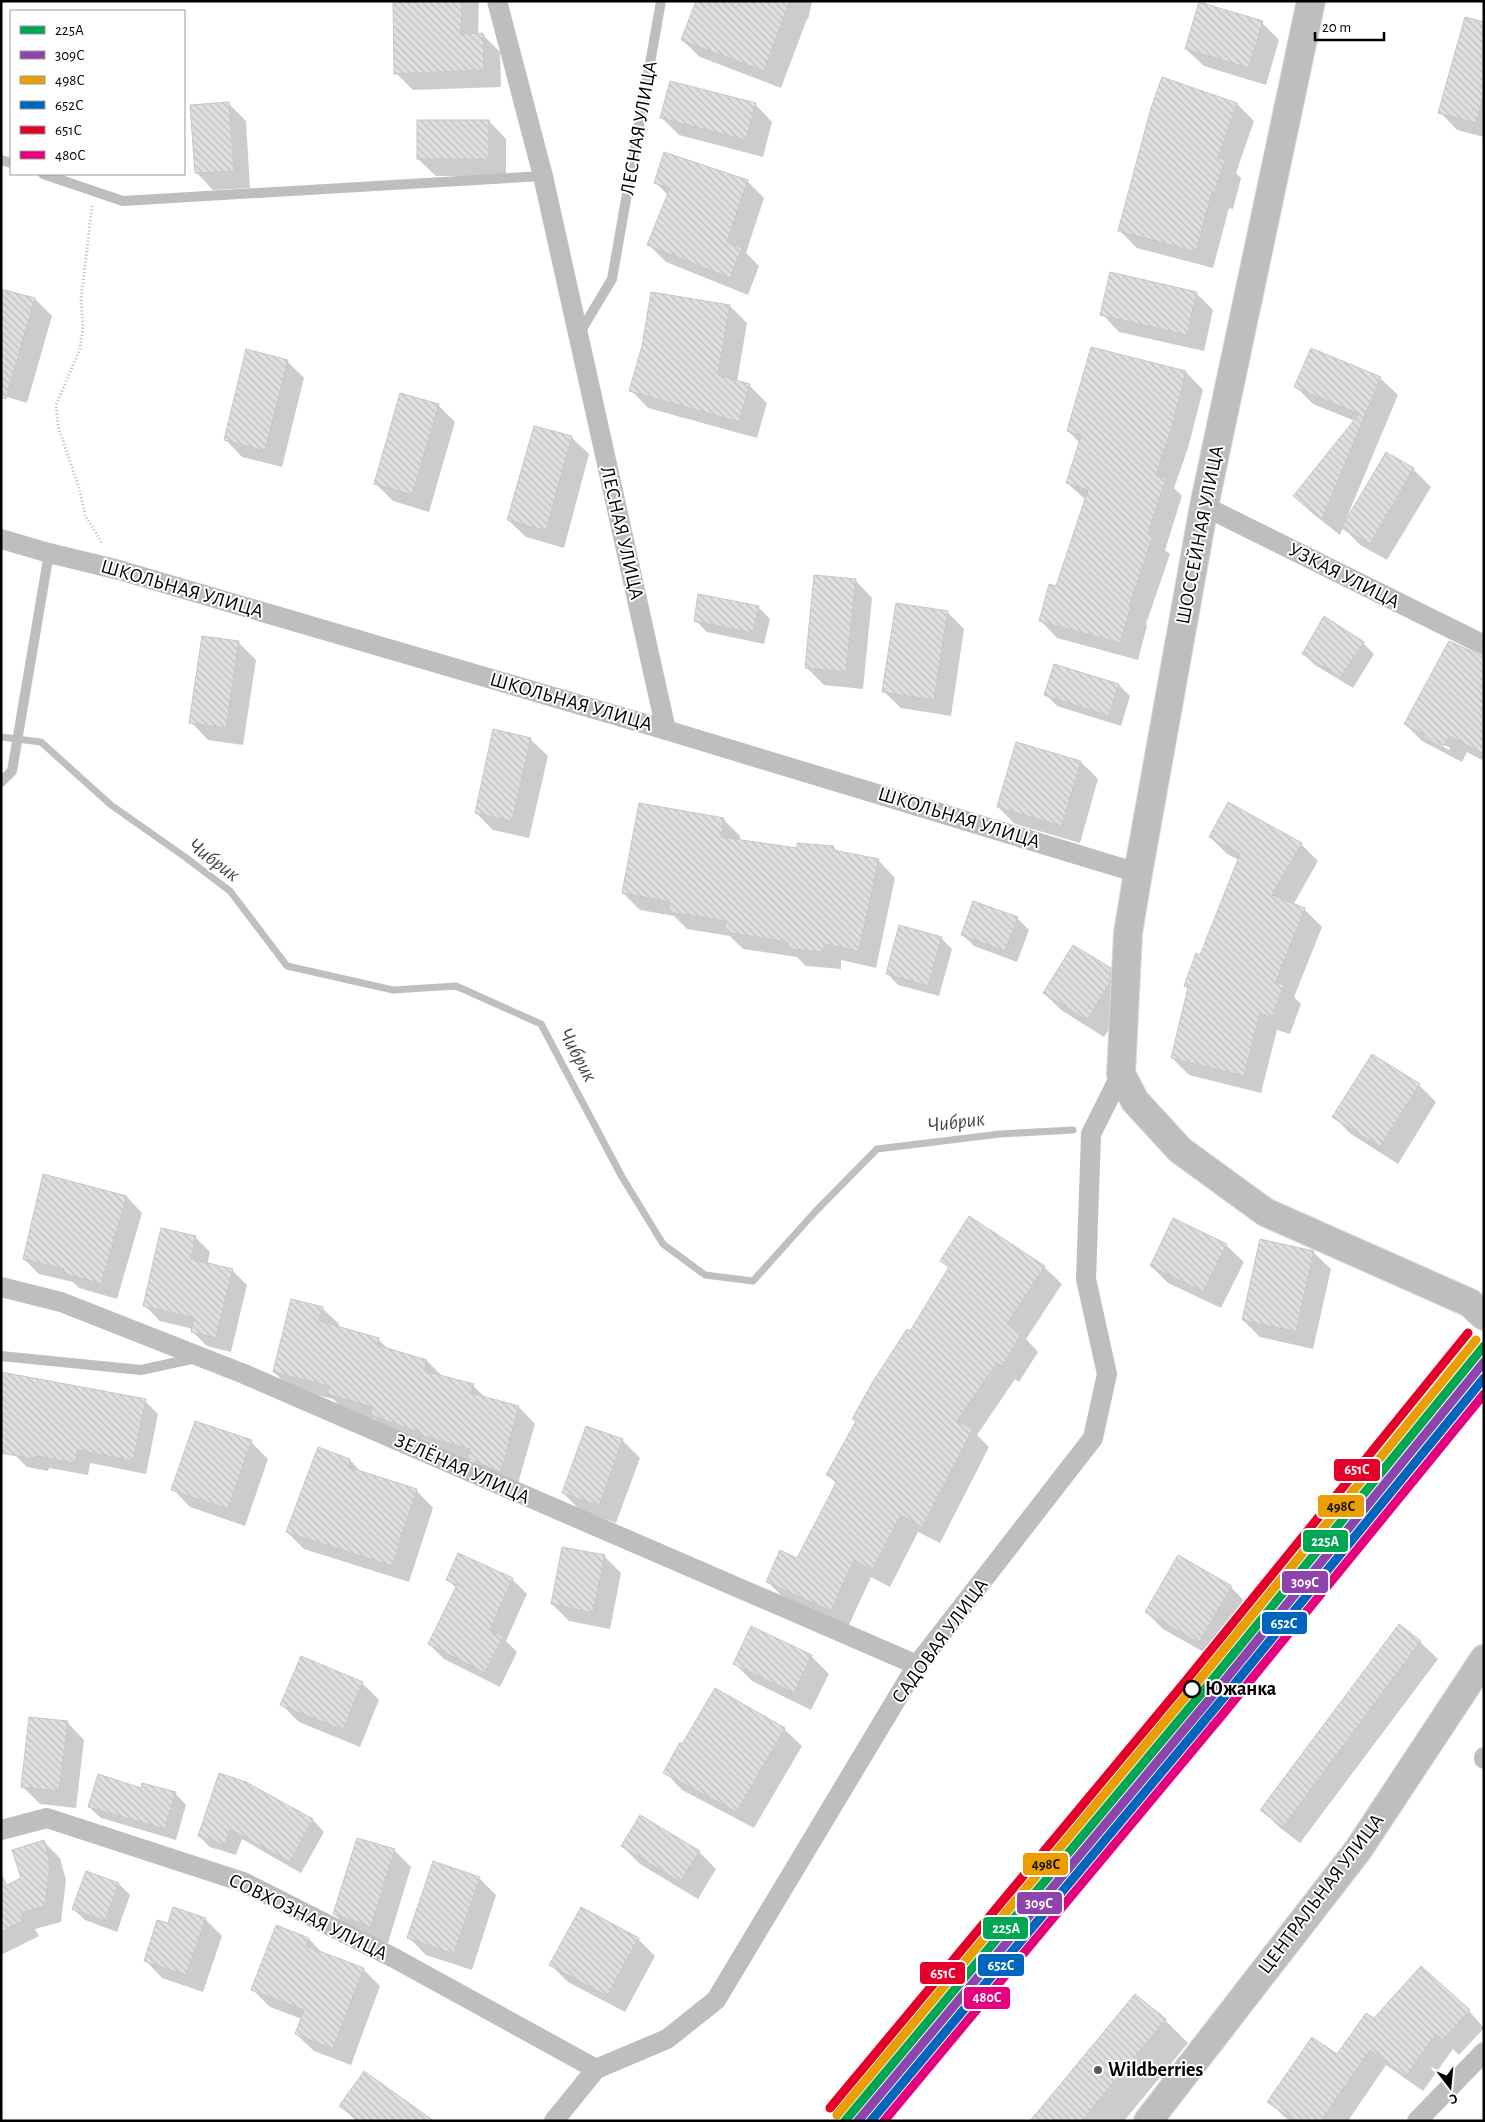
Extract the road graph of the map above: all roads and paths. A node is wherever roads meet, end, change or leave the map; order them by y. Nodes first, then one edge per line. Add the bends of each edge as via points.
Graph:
1 (497, 1) edge
2 (662, 1) edge
3 (1311, 1) edge
4 (46, 175) edge
5 (543, 176) junction
6 (94, 191) junction
7 (578, 336) junction
8 (1204, 506) junction
9 (1, 539) edge
10 (49, 553) junction
11 (119, 570) junction
12 (1484, 645) edge
13 (666, 730) junction
14 (1, 782) edge
15 (1138, 873) junction
16 (1121, 1074) junction
17 (1, 1288) edge
18 (1484, 1316) edge
19 (1, 1356) edge
20 (200, 1357) junction
21 (1484, 1659) edge
22 (917, 1665) junction
23 (1, 1830) edge
24 (1484, 2052) edge
25 (596, 2069) junction
26 (554, 2121) edge
27 (1148, 2121) edge
28 (1417, 2121) edge

1 - 5 street, ЛЕСНАЯ УЛИЦА
2 - 7 lane, ЛЕСНАЯ УЛИЦА via 612,279
3 - 8 main road, ШОССЕЙНАЯ УЛИЦА
4 - 6 lane
5 - 6 lane via 123,201
5 - 7 street, ЛЕСНАЯ УЛИЦА
6 - 11 path via 81,300 83,327 80,349 56,405 58,426 85,515
7 - 13 street, ЛЕСНАЯ УЛИЦА
8 - 12 street, УЗКАЯ УЛИЦА
8 - 15 main road, ШОССЕЙНАЯ УЛИЦА
9 - 10 street, ШКОЛЬНАЯ УЛИЦА
10 - 11 street, ШКОЛЬНАЯ УЛИЦА
10 - 14 lane via 12,771
11 - 13 street, ШКОЛЬНАЯ УЛИЦА
13 - 15 street, ШКОЛЬНАЯ УЛИЦА
15 - 16 main road, ШОССЕЙНАЯ УЛИЦА via 1128,933
16 - 18 main road via 1135,1101 1180,1150 1265,1212 1470,1303
16 - 22 street, САДОВАЯ УЛИЦА via 1091,1134 1086,1278 1106,1374 1093,1438
17 - 20 street, ЗЕЛЁНАЯ УЛИЦА via 61,1302
19 - 20 lane via 141,1370
20 - 22 street, ЗЕЛЁНАЯ УЛИЦА
21 - 27 main road, ЦЕНТРАЛЬНАЯ УЛИЦА via 1358,1850
22 - 25 street, САДОВАЯ УЛИЦА via 716,2000 667,2039
23 - 25 street, СОВХОЗНАЯ УЛИЦА via 47,1818 243,1882 396,1959
24 - 28 street
25 - 26 street, САДОВАЯ УЛИЦА

